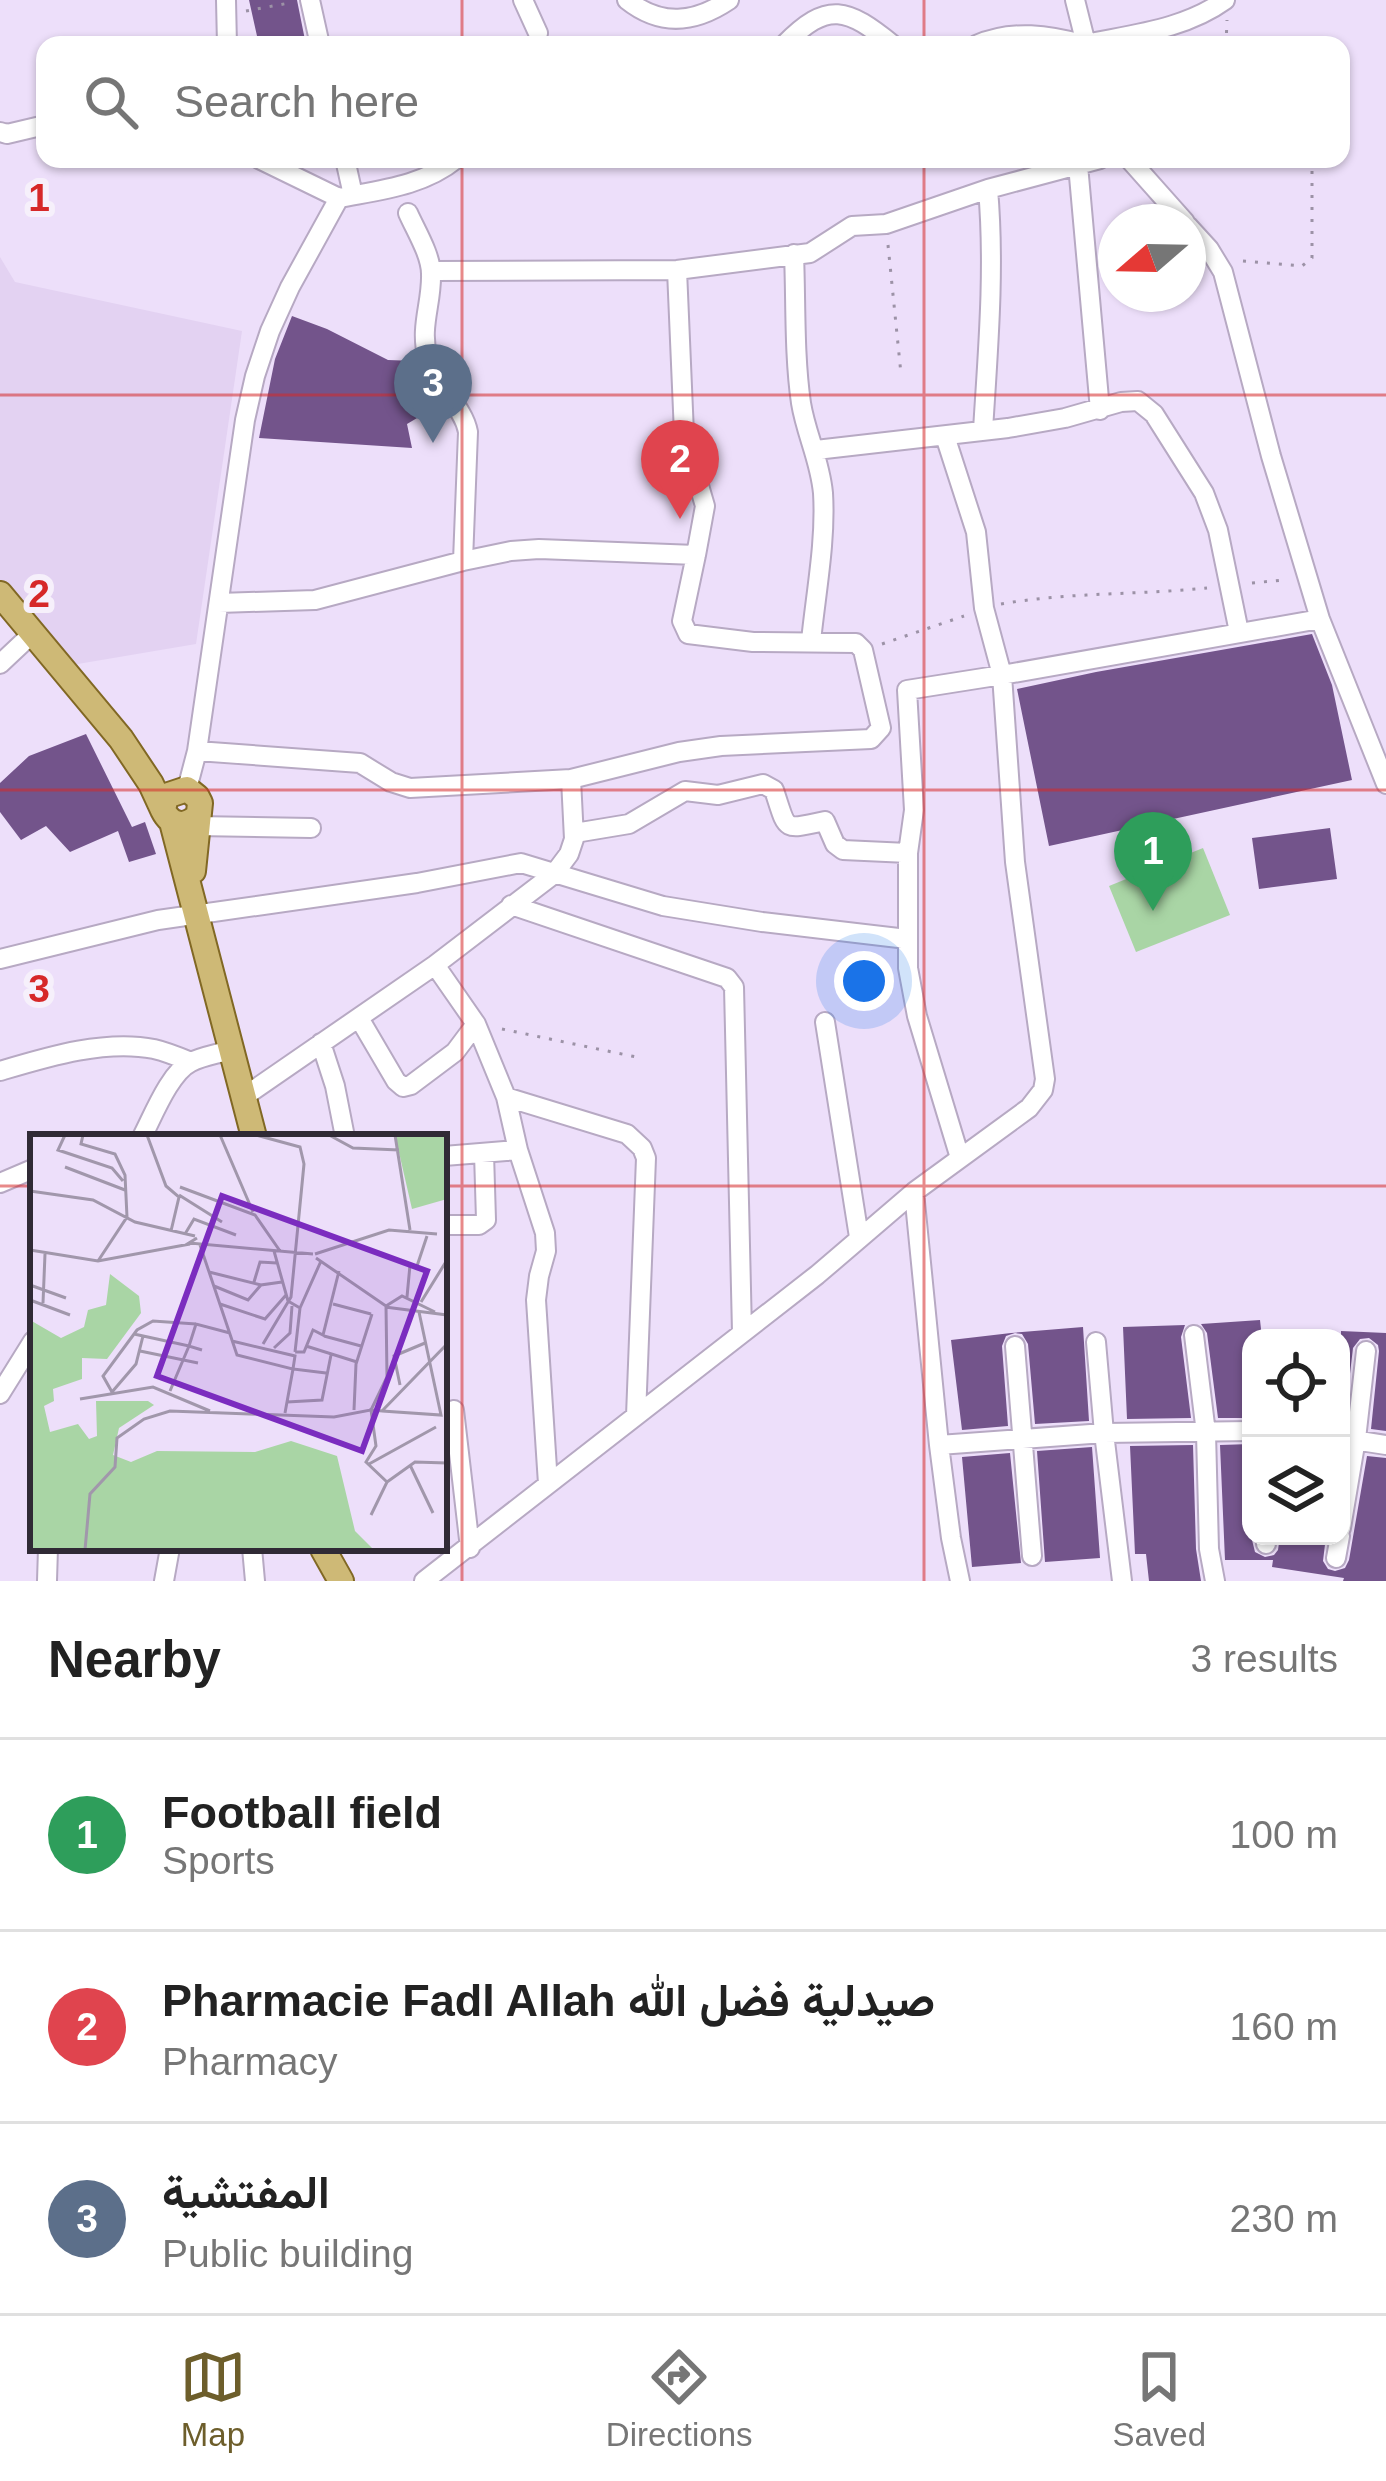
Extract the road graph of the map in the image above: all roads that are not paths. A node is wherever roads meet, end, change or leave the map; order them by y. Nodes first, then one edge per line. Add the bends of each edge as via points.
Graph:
1 (306, 0) edge
2 (524, 0) edge
3 (627, 0) edge
4 (729, 0) edge
5 (1075, 0) edge
6 (1225, 0) edge
7 (538, 33) dead end
8 (317, 36) edge
9 (793, 36) edge
10 (882, 36) edge
11 (1007, 36) edge
12 (1040, 36) edge
13 (1084, 36) edge
14 (1125, 36) edge
15 (36, 127) edge
16 (0, 132) edge
17 (280, 168) edge
18 (345, 168) edge
19 (442, 168) edge
20 (1067, 168) edge
21 (1078, 168) edge
22 (1136, 168) edge
23 (988, 189) junction
24 (346, 197) junction
25 (1167, 204) edge
26 (408, 213) dead end
27 (1206, 247) edge
28 (794, 254) junction
29 (677, 270) junction
30 (432, 272) junction
31 (1100, 410) junction
32 (983, 430) junction
33 (945, 436) junction
34 (816, 450) junction
35 (696, 555) junction
36 (463, 561) junction
37 (0, 594) edge
38 (219, 603) junction
39 (1320, 619) junction
40 (1239, 632) junction
41 (33, 633) junction
42 (811, 641) junction
43 (0, 664) edge
44 (1002, 675) junction
45 (121, 740) junction
46 (196, 751) junction
47 (571, 779) junction
48 (1386, 784) edge
49 (185, 788) junction
50 (182, 819) junction
51 (311, 828) dead end
52 (574, 833) junction
53 (908, 853) junction
54 (554, 874) junction
55 (193, 903) junction
56 (511, 905) junction
57 (907, 938) junction
58 (0, 959) edge
59 (435, 965) junction
60 (358, 1018) junction
61 (825, 1022) dead end
62 (476, 1024) junction
63 (321, 1043) junction
64 (230, 1050) junction
65 (191, 1062) junction
66 (0, 1070) edge
67 (245, 1096) junction
68 (506, 1097) junction
69 (144, 1134) edge
70 (253, 1134) edge
71 (344, 1134) edge
72 (518, 1150) junction
73 (484, 1153) junction
74 (447, 1156) edge
75 (960, 1158) junction
76 (30, 1170) edge
77 (0, 1183) edge
78 (914, 1192) junction
79 (447, 1225) edge
80 (859, 1237) junction
81 (742, 1332) junction
82 (1194, 1335) dead end
83 (1096, 1342) dead end
84 (30, 1346) edge
85 (1015, 1346) dead end
86 (1366, 1351) dead end
87 (0, 1394) edge
88 (454, 1410) dead end
89 (636, 1416) junction
90 (1242, 1431) edge
91 (1104, 1433) junction
92 (1206, 1433) junction
93 (1348, 1437) edge
94 (1350, 1438) edge
95 (1024, 1439) junction
96 (939, 1445) junction
97 (1386, 1445) edge
98 (548, 1484) junction
99 (1338, 1545) edge
100 (470, 1548) junction
101 (48, 1551) edge
102 (169, 1551) edge
103 (252, 1551) edge
104 (323, 1551) edge
105 (325, 1551) edge
106 (1032, 1556) dead end
107 (1336, 1558) dead end
108 (47, 1581) edge
109 (164, 1581) edge
110 (255, 1581) edge
111 (328, 1581) edge
112 (341, 1581) edge
113 (424, 1581) edge
114 (960, 1581) edge
115 (1122, 1581) edge
116 (1215, 1581) edge

1 - 8 street
2 - 7 street
3 - 4 street via 680,21
5 - 13 street
6 - 14 street via 1190,21
9 - 10 street via 806,22 836,14
11 - 12 street
15 - 16 street
17 - 24 street
18 - 24 street
19 - 24 street
20 - 23 street
21 - 31 street
22 - 25 street
23 - 28 street via 886,224 852,226 810,254
23 - 32 street
24 - 38 street via 290,287 255,376
26 - 30 street
27 - 39 street via 1228,289
28 - 29 street
28 - 34 street via 800,394
29 - 30 street
29 - 35 street via 684,434 704,506
30 - 36 street via 426,352 468,432
31 - 32 street
31 - 40 street via 1138,401 1204,493
32 - 33 street
33 - 34 street
33 - 44 street via 976,532
34 - 42 street via 823,527
35 - 36 street via 539,549
35 - 42 street via 682,621 688,634
36 - 38 street via 315,600
37 - 41 main road
38 - 46 street
39 - 40 street
39 - 48 street
40 - 44 street
41 - 43 street
41 - 45 main road
42 - 47 street via 863,650 881,728 871,740 721,746
44 - 53 street via 907,690 914,810
44 - 75 street via 1015,862 1045,1079 1028,1108
45 - 49 main road
45 - 50 main road
46 - 47 street via 360,763 410,788
46 - 49 street
47 - 52 street
49 - 50 main road via 200,803
50 - 51 street
50 - 55 main road
52 - 53 street via 629,824 685,791 718,795 763,784 774,790 789,827 825,821 843,850
52 - 54 street
53 - 57 street
54 - 55 street via 513,863 417,883
54 - 56 street
54 - 57 street via 663,907
55 - 58 street
55 - 64 main road
56 - 59 street
56 - 81 street via 734,987
57 - 75 street via 910,987
59 - 60 street
59 - 62 street
60 - 62 street via 404,1087 455,1052
60 - 63 street
61 - 80 street
62 - 68 street
63 - 67 street
63 - 71 street
64 - 65 street
64 - 67 main road
65 - 66 street via 122,1048
65 - 69 street
67 - 70 main road
68 - 72 street
68 - 89 street via 627,1134 642,1148
72 - 73 street
72 - 98 street via 546,1241 536,1300
73 - 74 street
73 - 79 street via 486,1220
75 - 78 street
76 - 77 street
78 - 80 street
78 - 96 street
80 - 81 street
81 - 89 street
82 - 92 street
83 - 91 street
84 - 87 street
85 - 95 street
86 - 93 street
88 - 100 street
89 - 98 street
90 - 92 street
91 - 92 street
91 - 95 street
91 - 115 street
92 - 116 street
94 - 97 street
95 - 96 street
95 - 106 street
96 - 114 street
98 - 100 street
99 - 107 street
100 - 113 street
101 - 108 street
102 - 109 street
103 - 110 street
104 - 111 main road
105 - 112 main road

